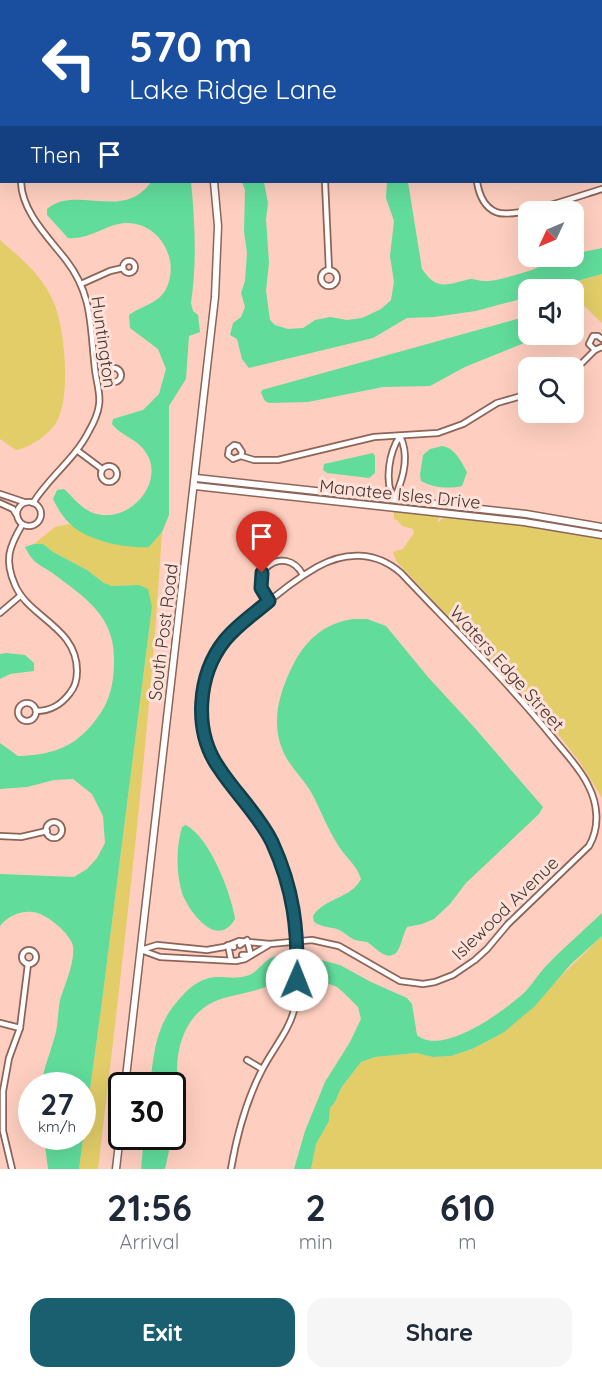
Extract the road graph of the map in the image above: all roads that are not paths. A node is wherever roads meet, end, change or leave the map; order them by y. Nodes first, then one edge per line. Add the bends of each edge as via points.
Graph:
1 (21, 183) edge
2 (214, 183) edge
3 (325, 183) edge
4 (477, 183) edge
5 (602, 189) edge
6 (123, 268) dead end
7 (329, 270) dead end
8 (81, 284) junction
9 (602, 339) edge
10 (602, 347) edge
11 (595, 350) junction
12 (584, 361) edge
13 (107, 377) dead end
14 (96, 379) junction
15 (518, 397) edge
16 (399, 436) junction
17 (78, 451) junction
18 (241, 456) dead end
19 (392, 458) junction
20 (404, 460) junction
21 (102, 469) dead end
22 (196, 478) junction
23 (195, 486) junction
24 (0, 494) edge
25 (394, 499) junction
26 (30, 502) junction
27 (0, 503) edge
28 (394, 508) junction
29 (16, 514) junction
30 (519, 514) junction
31 (518, 522) junction
32 (22, 525) junction
33 (602, 527) edge
34 (602, 535) edge
35 (0, 550) edge
36 (9, 552) junction
37 (303, 575) junction
38 (20, 596) junction
39 (269, 601) junction
40 (0, 613) edge
41 (36, 711) junction
42 (596, 809) joint
43 (47, 831) dead end
44 (0, 836) edge
45 (247, 940) junction
46 (298, 940) junction
47 (270, 944) junction
48 (228, 945) junction
49 (141, 950) junction
50 (251, 955) junction
51 (231, 960) junction
52 (28, 964) dead end
53 (0, 1023) edge
54 (20, 1028) junction
55 (247, 1060) dead end
56 (262, 1069) junction
57 (127, 1072) edge
58 (1, 1131) edge
59 (118, 1150) edge
60 (12, 1169) edge
61 (116, 1169) edge
62 (231, 1169) edge

1 - 8 street, Huntington via 27,208
2 - 22 street, South Post Road via 218,225 215,297
3 - 7 street
4 - 5 street via 485,204 496,212 512,215
6 - 8 street
8 - 14 street, Huntington via 89,307
9 - 11 street via 590,339
10 - 11 street
11 - 12 street
13 - 14 street
14 - 17 street, Huntington via 99,405
15 - 16 street via 497,403 453,428
16 - 18 street via 374,437 278,460
16 - 19 street
16 - 20 street via 404,444
17 - 21 street
17 - 26 street, Huntington
19 - 20 street
19 - 25 street via 388,488
20 - 25 street via 402,481
22 - 23 street, South Post Road
22 - 25 street, Manatee Isles Drive
23 - 28 street, Manatee Isles Drive
23 - 49 street, South Post Road
24 - 26 street
25 - 28 street
25 - 30 street, Manatee Isles Drive
26 - 29 street via 20,506
26 - 32 street via 39,509 39,520 30,526
27 - 29 street
28 - 31 street, Manatee Isles Drive
29 - 32 street
30 - 31 street
30 - 33 street, Manatee Isles Drive
31 - 34 street, Manatee Isles Drive
32 - 36 street
35 - 36 street
36 - 38 street
37 - 39 street
37 - 39 street via 288,561 268,565 260,583
37 - 42 street, Waters Edge Street via 343,556 363,555 380,559 400,573 532,712 584,778
38 - 40 street
38 - 41 street via 63,636 77,661 77,678 63,702
39 - 46 street via 225,639 211,661 201,712 203,731 217,766 249,805 271,842 285,875
41 - 41 street via 25,704 19,707 18,714 28,722
42 - 46 street, Islewood Avenue via 596,828 589,846 508,924 488,949 453,975 423,984 400,981 339,946
43 - 44 street via 21,837
45 - 47 street
45 - 48 street
45 - 48 street via 237,946
45 - 50 street
46 - 47 street, Islewood Avenue
46 - 56 street via 294,1011
47 - 50 street
48 - 49 street via 207,950 157,945
48 - 51 street
49 - 51 street via 160,957
49 - 57 street, South Post Road
50 - 51 street
50 - 51 street
52 - 54 street
53 - 54 street
54 - 58 street via 9,1058
55 - 56 street
56 - 62 street via 241,1123
58 - 60 street
59 - 61 street

